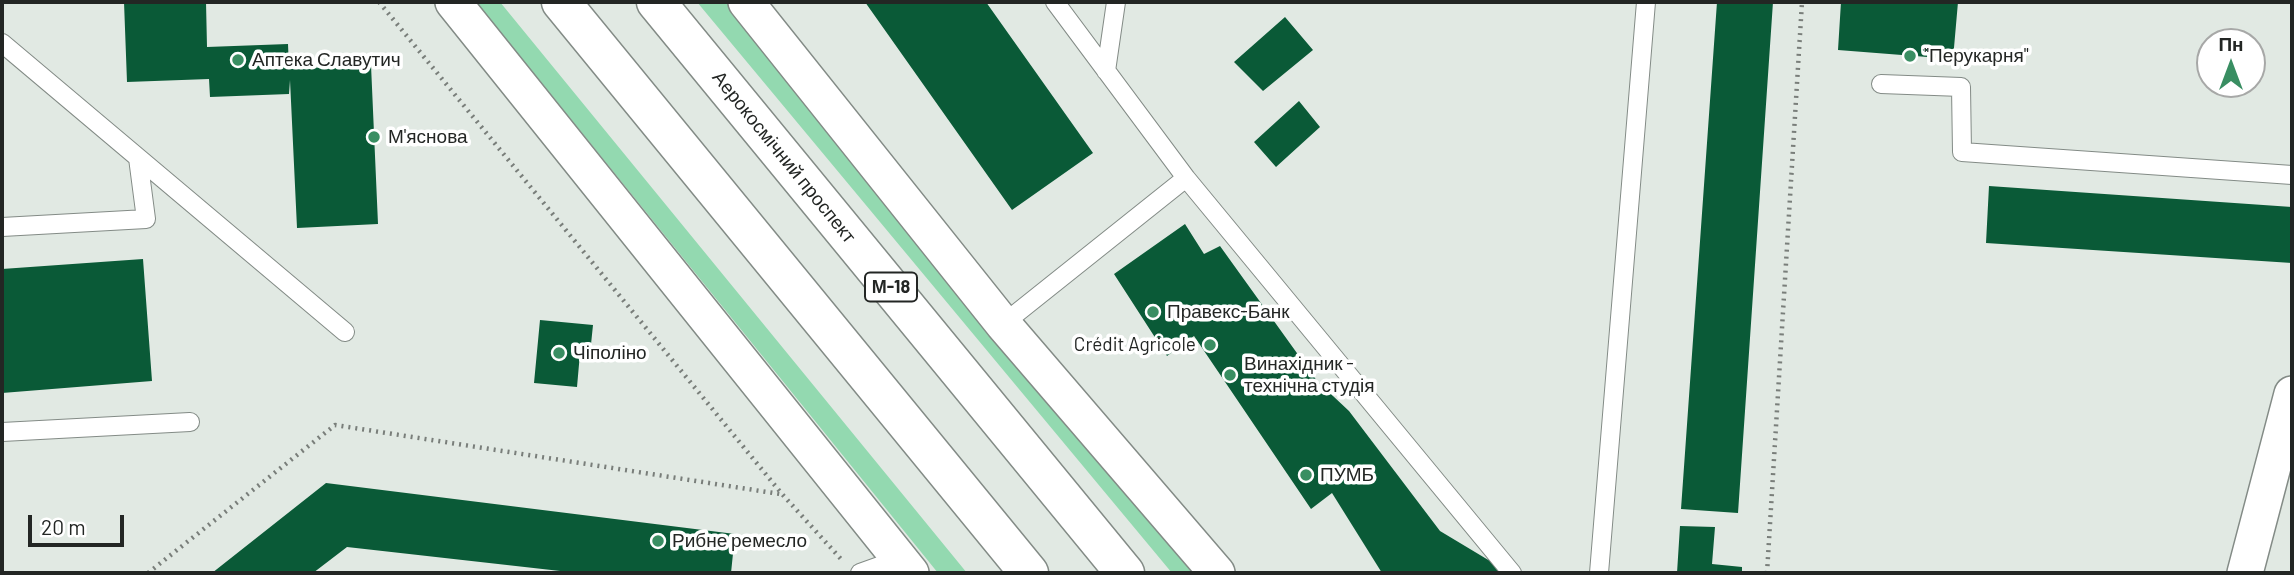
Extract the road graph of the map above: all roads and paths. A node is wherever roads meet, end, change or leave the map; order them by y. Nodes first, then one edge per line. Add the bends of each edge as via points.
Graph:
1 (379, 2) edge
2 (453, 2) edge
3 (561, 2) edge
4 (656, 2) edge
5 (746, 2) edge
6 (1055, 2) edge
7 (1116, 2) edge
8 (1646, 2) edge
9 (1801, 2) edge
10 (2, 43) edge
11 (1106, 71) junction
12 (1881, 84) dead end
13 (138, 158) junction
14 (2292, 175) edge
15 (1186, 178) junction
16 (2, 227) edge
17 (1003, 324) junction
18 (345, 332) dead end
19 (2292, 394) edge
20 (190, 422) dead end
21 (2, 432) edge
22 (782, 494) junction
23 (905, 566) edge
24 (852, 568) edge
25 (148, 573) edge
26 (1029, 573) edge
27 (1125, 573) edge
28 (1216, 573) edge
29 (1511, 573) edge
30 (1598, 573) edge
31 (1766, 573) edge
32 (2245, 573) edge

1 - 22 path
2 - 23 street
3 - 26 main road
4 - 27 main road, Аерокосмічний проспект / М-18
5 - 17 street
6 - 11 lane
7 - 11 lane
8 - 30 lane
9 - 31 path
10 - 13 lane
11 - 15 lane
12 - 14 lane via 1961,88 1962,152
13 - 16 lane via 146,219
13 - 18 lane
15 - 17 lane
15 - 29 lane
17 - 28 street
19 - 32 street
20 - 21 lane
22 - 24 path
22 - 25 path via 335,425
23 - 24 lane

